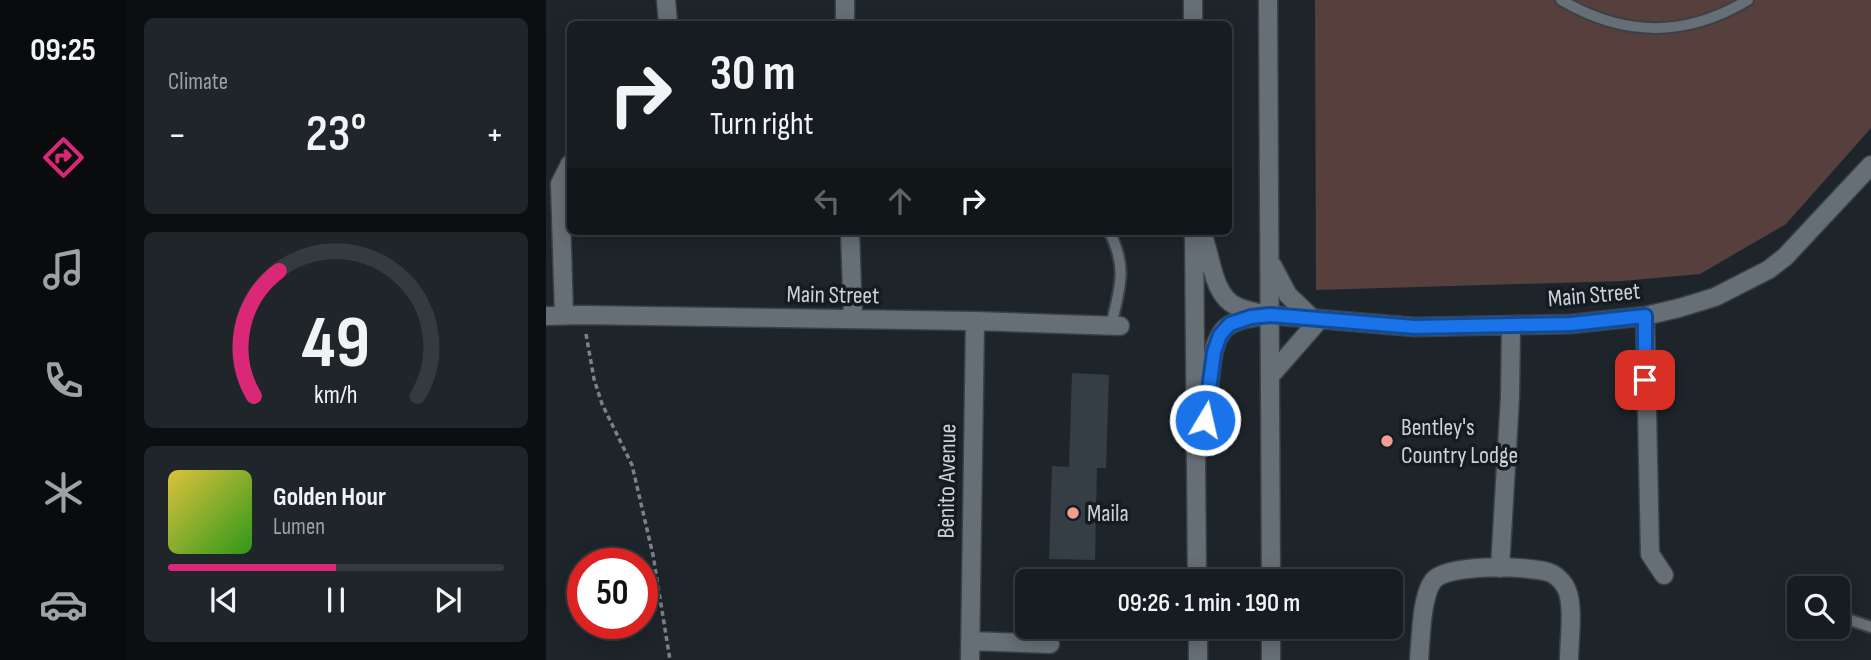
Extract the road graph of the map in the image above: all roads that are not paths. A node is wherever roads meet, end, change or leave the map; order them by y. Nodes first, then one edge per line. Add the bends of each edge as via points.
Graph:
1 (666, 0) edge
2 (845, 0) edge
3 (1193, 0) edge
4 (1268, 0) edge
5 (1561, 0) edge
6 (1748, 0) edge
7 (668, 21) edge
8 (845, 21) edge
9 (1193, 21) edge
10 (1871, 165) edge
11 (567, 170) edge
12 (553, 201) edge
13 (850, 235) edge
14 (1111, 235) edge
15 (1194, 235) edge
16 (1202, 235) edge
17 (1270, 262) junction
18 (564, 315) edge
19 (1270, 315) junction
20 (1645, 316) junction
21 (853, 319) junction
22 (1317, 319) junction
23 (975, 321) junction
24 (1115, 326) joint
25 (1511, 326) junction
26 (1271, 375) junction
27 (1196, 439) junction
28 (1500, 568) junction
29 (1197, 569) edge
30 (1271, 569) edge
31 (1664, 575) dead end
32 (1850, 620) dead end
33 (1871, 627) edge
34 (1198, 639) edge
35 (1271, 639) edge
36 (970, 641) junction
37 (1050, 644) dead end
38 (970, 660) edge
39 (1198, 660) edge
40 (1271, 660) edge
41 (1419, 660) edge
42 (1569, 660) edge

1 - 7 street
2 - 8 street
3 - 9 street
4 - 17 street
5 - 6 lane via 1609,23 1643,29 1703,21
10 - 20 street, Main Street via 1768,270 1715,297
11 - 12 street
12 - 18 street
13 - 21 street
14 - 24 lane via 1121,263
15 - 27 street
16 - 19 street via 1226,300
17 - 19 street
17 - 22 street via 1288,295
18 - 21 street, Main Street
19 - 22 street, Main Street
19 - 26 street
19 - 27 street via 1230,324 1220,335 1205,420
20 - 25 street, Main Street
20 - 31 street via 1650,554
21 - 23 street, Main Street
22 - 25 street, Main Street via 1415,327
22 - 26 street
23 - 24 street, Main Street
23 - 36 street, Benito Avenue
25 - 28 street
26 - 30 street
27 - 29 street
28 - 41 street via 1449,570 1432,582
28 - 42 street via 1549,572 1566,588 1570,599
32 - 33 lane
34 - 39 street
35 - 40 street
36 - 37 street
36 - 38 street, Benito Avenue

